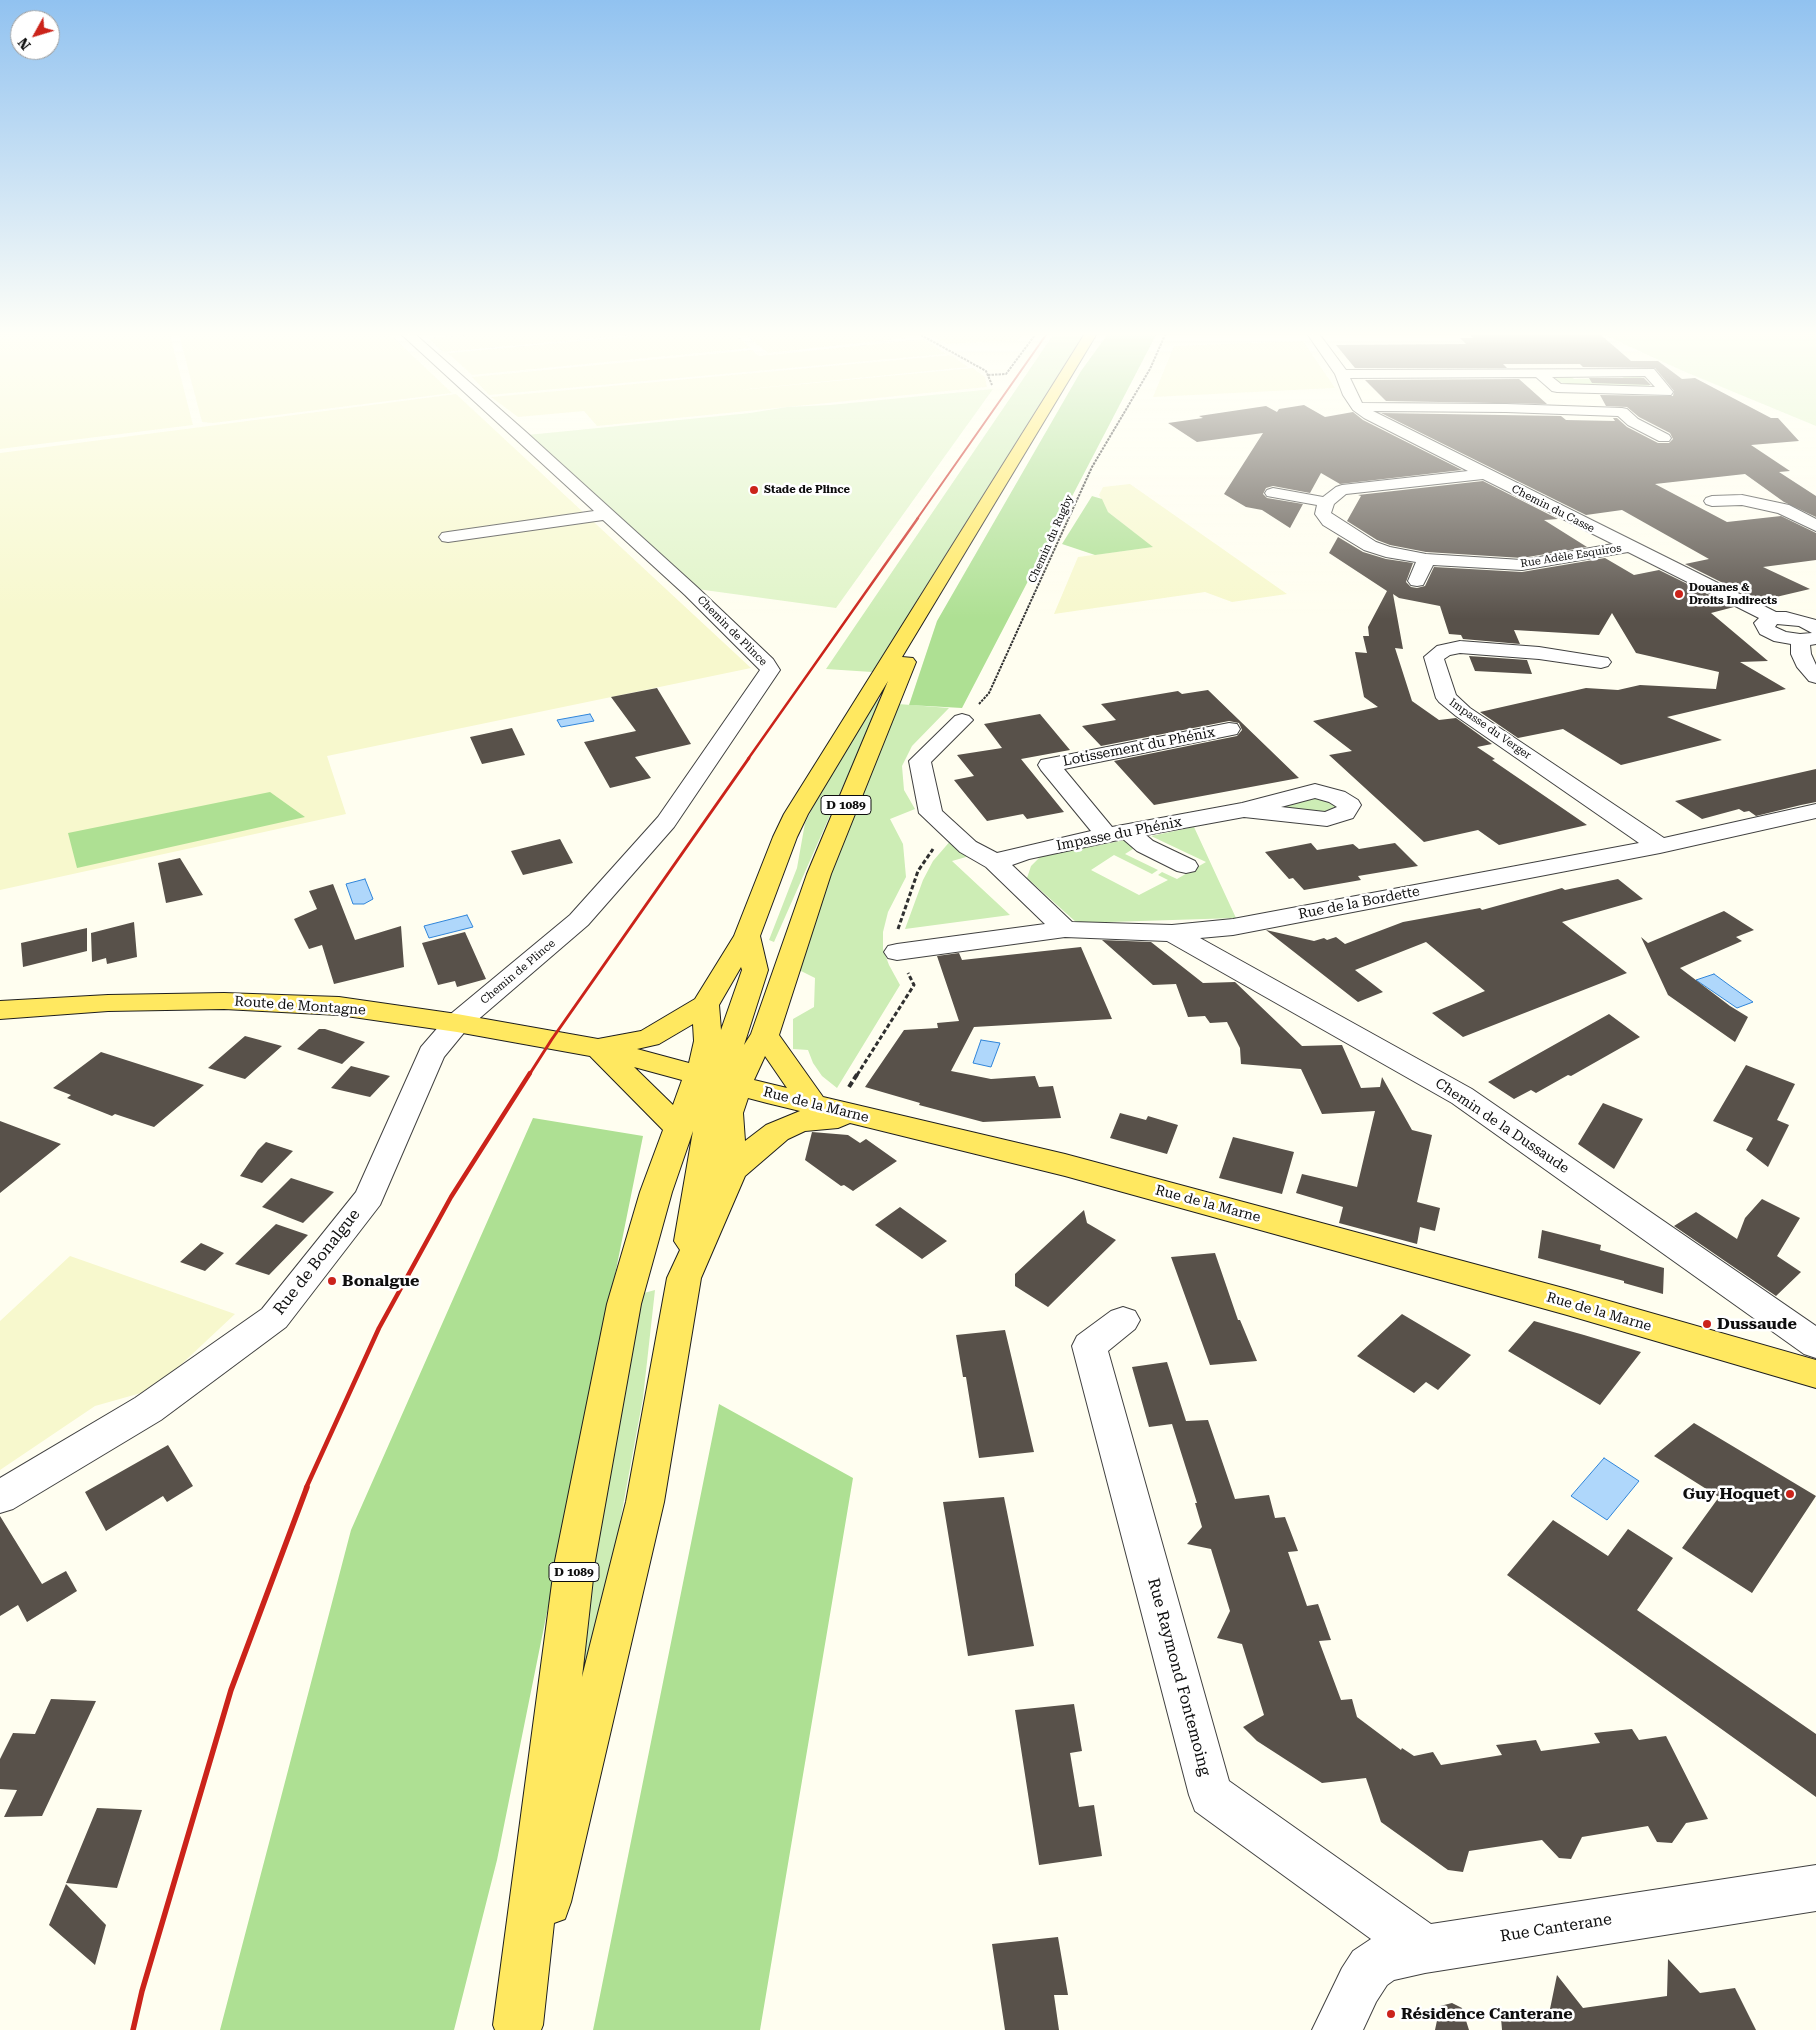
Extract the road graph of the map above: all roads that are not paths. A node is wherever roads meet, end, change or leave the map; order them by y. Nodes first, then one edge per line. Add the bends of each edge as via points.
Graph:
1 (513, 430) edge
2 (1032, 430) edge
3 (1397, 430) edge
4 (1648, 430) edge
5 (1664, 438) dead end
6 (1483, 474) junction
7 (1273, 493) dead end
8 (1712, 501) dead end
9 (1326, 502) junction
10 (607, 514) junction
11 (1816, 526) edge
12 (448, 537) dead end
13 (1627, 546) junction
14 (1426, 559) junction
15 (941, 580) junction
16 (1417, 581) dead end
17 (1811, 629) edge
18 (1601, 662) dead end
19 (1816, 677) edge
20 (962, 720) road end
21 (1229, 729) dead end
22 (1244, 810) dead end
23 (1816, 811) edge
24 (1117, 833) junction
25 (1660, 846) junction
26 (995, 862) junction
27 (1186, 866) dead end
28 (1065, 928) junction
29 (1172, 933) junction
30 (747, 936) junction
31 (897, 952) dead end
32 (705, 1005) junction
33 (0, 1010) edge
34 (457, 1023) junction
35 (765, 1035) junction
36 (597, 1048) junction
37 (700, 1075) junction
38 (737, 1086) junction
39 (813, 1104) junction
40 (855, 1115) junction
41 (679, 1128) junction
42 (732, 1170) junction
43 (684, 1278) junction
44 (1123, 1320) dead end
45 (1816, 1344) edge
46 (1816, 1374) edge
47 (0, 1497) edge
48 (1816, 1888) edge
49 (1425, 1948) junction
50 (518, 2027) edge
51 (1338, 2030) edge

1 - 10 street, Chemin de Plince
2 - 15 main road, D 1089
3 - 6 street, Chemin du Casse
4 - 5 street
6 - 9 street via 1342,490
6 - 13 street, Chemin du Casse
7 - 9 street
8 - 11 street via 1742,500 1783,510
9 - 14 street, Rue Adèle Esquiros via 1323,514 1329,521 1370,546
10 - 12 street
10 - 34 street, Chemin de Plince via 773,665 666,822 579,920
13 - 14 street, Rue Adèle Esquiros via 1522,565
13 - 17 street, Chemin du Casse via 1772,618 1786,618
14 - 16 street
15 - 30 main road, D 1089 via 796,814
15 - 35 main road, D 1089 via 819,874
17 - 19 street via 1800,654
18 - 25 street, Impasse du Verger via 1460,647 1434,656 1446,698
20 - 26 street via 920,761 932,813 968,848
21 - 24 street, Lotissement du Phénix via 1050,764
22 - 24 street, Impasse du Phénix
23 - 25 street, Rue de la Bordette
24 - 26 street, Impasse du Phénix
24 - 27 street
25 - 29 street, Rue de la Bordette via 1233,927
26 - 28 street
28 - 29 street, Rue de la Bordette
28 - 31 street, Rue de la Bordette
29 - 45 street, Chemin de la Dussaude via 1462,1096
30 - 32 main road, D 1089
30 - 38 main road via 755,970 727,1054
32 - 36 main road via 649,1038
32 - 37 main road, D 1089 via 708,1041
33 - 34 main road, Route de Montagne via 224,1001 339,1006
34 - 36 main road, Route de Montagne
34 - 47 street, Rue de Bonalgue via 431,1054 368,1197 274,1318 148,1409
35 - 38 main road, D 1089 via 747,1061
35 - 39 main road
36 - 37 main road, Rue de la Marne
36 - 41 main road
37 - 38 main road, Rue de la Marne
37 - 41 main road, D 1089
37 - 43 main road, D 1089 via 713,1100
38 - 39 main road, Rue de la Marne
38 - 42 main road, D 1089 via 728,1113
39 - 40 main road, Rue de la Marne
40 - 42 main road via 800,1121 777,1132
40 - 46 main road, Rue de la Marne via 1074,1168 1567,1302
41 - 50 main road, D 1089 via 656,1192 624,1304 575,1561
42 - 43 main road, D 1089
43 - 50 main road, D 1089 via 646,1502
44 - 49 street, Rue Raymond Fontemoing via 1089,1346 1211,1795
48 - 49 street, Rue Canterane
49 - 51 street, Rue Canterane via 1382,1958 1370,1968

